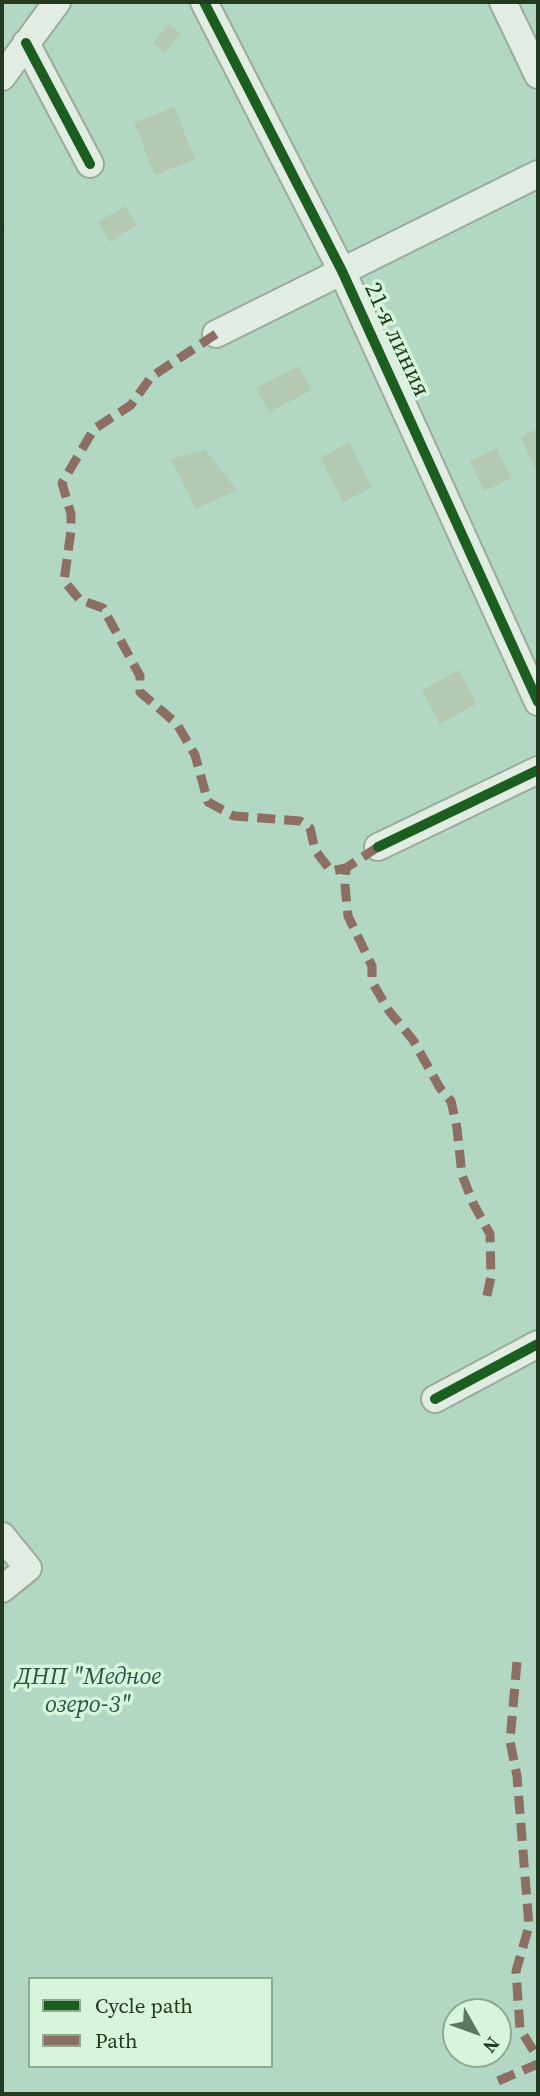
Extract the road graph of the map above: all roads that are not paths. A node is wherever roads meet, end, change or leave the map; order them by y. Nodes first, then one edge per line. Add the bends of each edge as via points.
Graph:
1 (57, 2) edge
2 (204, 2) edge
3 (503, 2) edge
4 (26, 43) junction
5 (538, 75) edge
6 (2, 77) edge
7 (90, 164) dead end
8 (538, 174) edge
9 (342, 271) junction
10 (216, 334) dead end
11 (538, 702) edge
12 (538, 770) edge
13 (379, 847) dead end
14 (538, 1344) edge
15 (435, 1399) dead end
16 (2, 1536) edge
17 (2, 1589) edge

1 - 4 street
2 - 9 street, 21-я линия
3 - 5 street
4 - 6 street
4 - 7 street
8 - 9 street
9 - 10 street
9 - 11 street, 21-я линия
12 - 13 street
14 - 15 street
16 - 17 street via 28,1568

